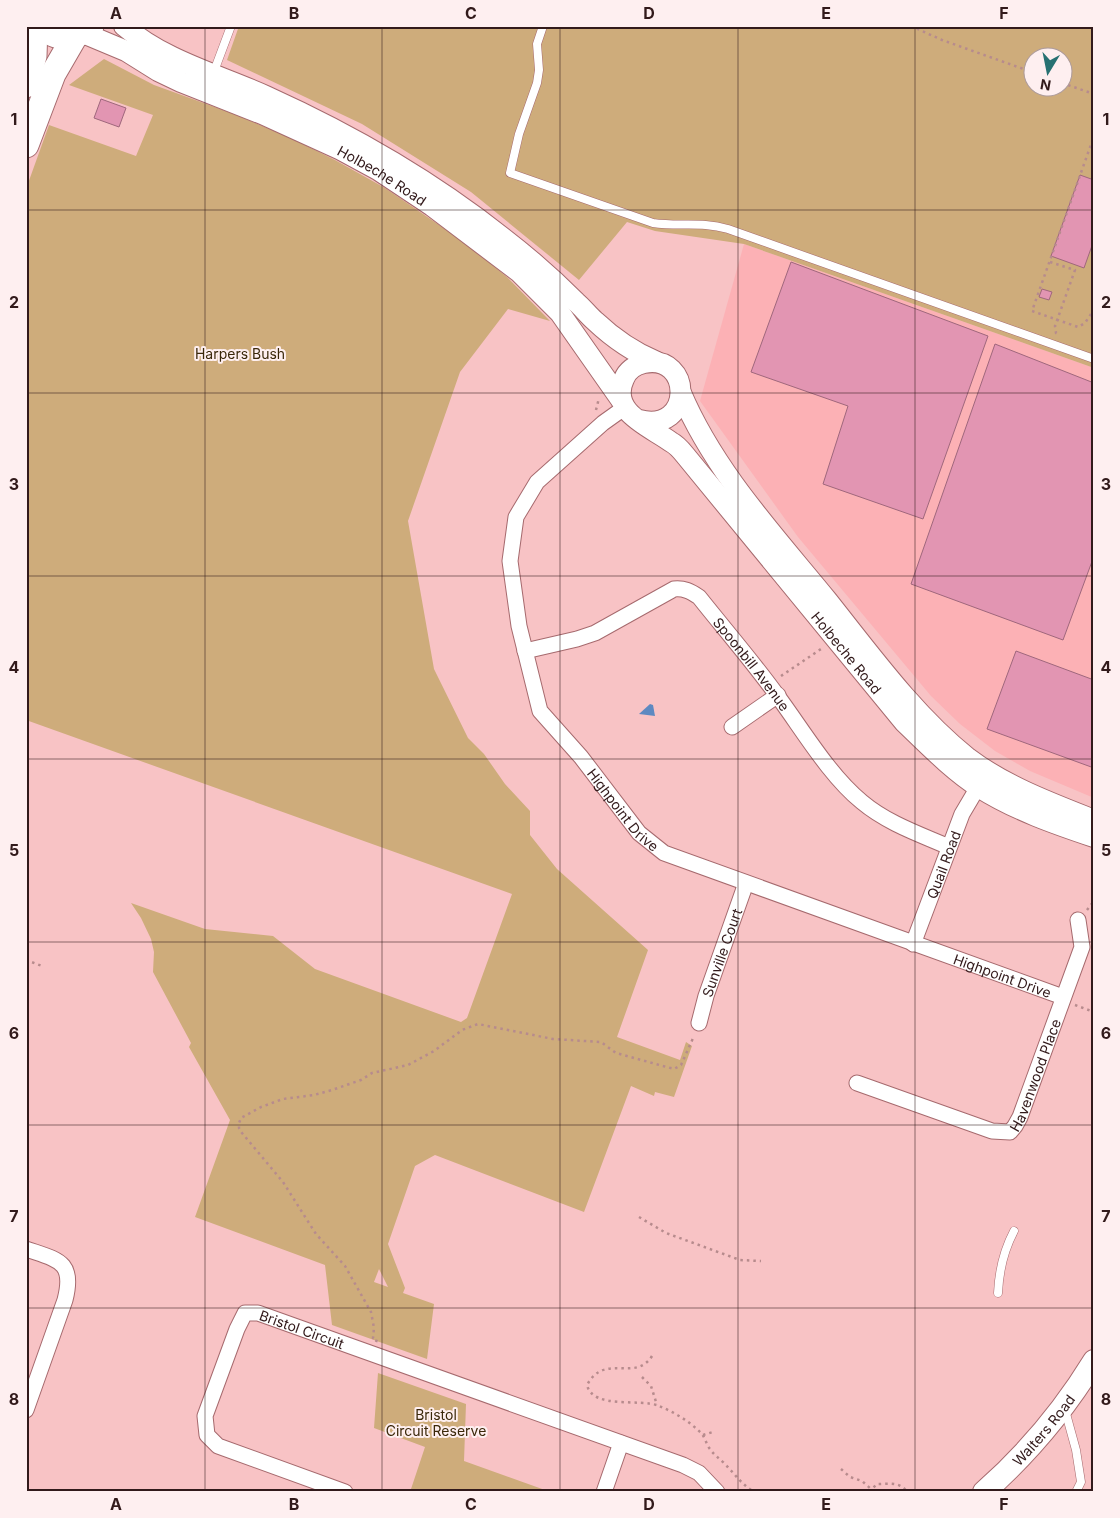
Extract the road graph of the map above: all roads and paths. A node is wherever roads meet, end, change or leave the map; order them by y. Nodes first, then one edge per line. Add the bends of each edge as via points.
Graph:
1 (35, 26) edge
2 (42, 26) edge
3 (124, 26) edge
4 (231, 26) edge
5 (543, 26) edge
6 (911, 26) edge
7 (83, 32) edge
8 (1022, 68) edge
9 (213, 74) junction
10 (26, 85) edge
11 (1072, 86) edge
12 (1094, 94) edge
13 (1094, 136) edge
14 (26, 145) edge
15 (1050, 262) junction
16 (1091, 314) dead end
17 (1057, 320) junction
18 (1062, 338) dead end
19 (1094, 359) edge
20 (659, 363) junction
21 (599, 393) dead end
22 (682, 393) junction
23 (628, 409) junction
24 (603, 423) junction
25 (827, 645) dead end
26 (525, 651) junction
27 (773, 690) junction
28 (732, 727) dead end
29 (978, 787) junction
30 (1094, 820) edge
31 (1094, 837) edge
32 (949, 847) junction
33 (746, 882) junction
34 (1078, 920) dead end
35 (913, 944) junction
36 (26, 960) edge
37 (42, 966) dead end
38 (1063, 999) junction
39 (1094, 1012) edge
40 (699, 1023) joint
41 (857, 1083) dead end
42 (639, 1217) dead end
43 (1014, 1231) dead end
44 (26, 1249) edge
45 (761, 1261) dead end
46 (998, 1293) dead end
47 (374, 1347) dead end
48 (652, 1356) dead end
49 (1094, 1361) edge
50 (642, 1377) dead end
51 (657, 1405) junction
52 (1064, 1406) junction
53 (26, 1410) edge
54 (713, 1432) dead end
55 (703, 1435) junction
56 (621, 1443) junction
57 (841, 1469) dead end
58 (870, 1490) edge
59 (345, 1492) edge
60 (604, 1492) edge
61 (717, 1492) edge
62 (754, 1492) edge
63 (907, 1492) edge
64 (984, 1492) edge
65 (1076, 1492) edge

1 - 10 main road via 34,56
2 - 7 main road via 55,36
3 - 9 street, Holbeche Road via 163,54
4 - 9 lane
5 - 19 lane via 537,44 537,83 519,134 510,173 653,223 712,224 728,229
6 - 8 path
7 - 14 main road via 53,74
7 - 23 street, Holbeche Road via 126,51 181,82 340,150 378,170 432,206 519,272 560,314
9 - 20 street, Holbeche Road via 339,131 414,173 504,238 615,339
11 - 12 path
13 - 15 path
15 - 17 path via 1032,311
15 - 17 path via 1075,270
16 - 17 path via 1080,327
17 - 18 path via 1056,332
20 - 22 street via 676,374
20 - 23 street via 640,364 626,375 620,392
21 - 24 path via 595,414
22 - 23 street via 675,411 658,422 649,423
22 - 30 street, Holbeche Road via 692,419 719,463 888,676 927,720 986,770 1049,802
23 - 24 street, Highpoint Drive
23 - 29 street, Holbeche Road via 686,455 904,722 940,757
24 - 26 street, Highpoint Drive via 537,482 516,517 510,561
25 - 27 path
26 - 27 street, Spoonbill Avenue via 595,632 664,593 683,588 699,597
26 - 33 street, Highpoint Drive via 540,711 581,757 639,833 664,853
27 - 28 street
27 - 32 street, Spoonbill Avenue via 842,784 864,804 899,826
29 - 31 street, Holbeche Road via 1046,820
29 - 32 street, Quail Road via 962,814
32 - 35 street, Quail Road
33 - 35 street, Highpoint Drive
33 - 40 street, Sunville Court
34 - 38 street, Havenwood Place via 1082,947
35 - 38 street, Highpoint Drive
36 - 37 path
38 - 39 path
38 - 41 street, Havenwood Place via 1020,1117 1010,1132 992,1131
40 - 47 path via 681,1065 674,1069 623,1056 601,1042 553,1039 478,1024 462,1030 408,1065 372,1073 314,1095 284,1099 242,1118 239,1128 242,1133 283,1182 307,1222 351,1275 371,1312 373,1338 377,1339
42 - 45 path via 666,1233 740,1260
43 - 46 lane via 999,1275
44 - 53 street via 64,1265 69,1285
48 - 51 path via 639,1367 607,1368 587,1385 596,1398
49 - 52 main road, Walters Road
50 - 51 path via 651,1386
51 - 55 path via 689,1422
52 - 64 main road, Walters Road via 1040,1437
52 - 65 lane via 1080,1474 1081,1482
54 - 55 path
55 - 62 path via 737,1480
56 - 59 street, Bristol Circuit via 258,1313 245,1313 205,1416 207,1435 218,1446
56 - 60 street
56 - 61 street, Bristol Circuit via 694,1470
57 - 58 path
58 - 63 path via 877,1484 895,1483

